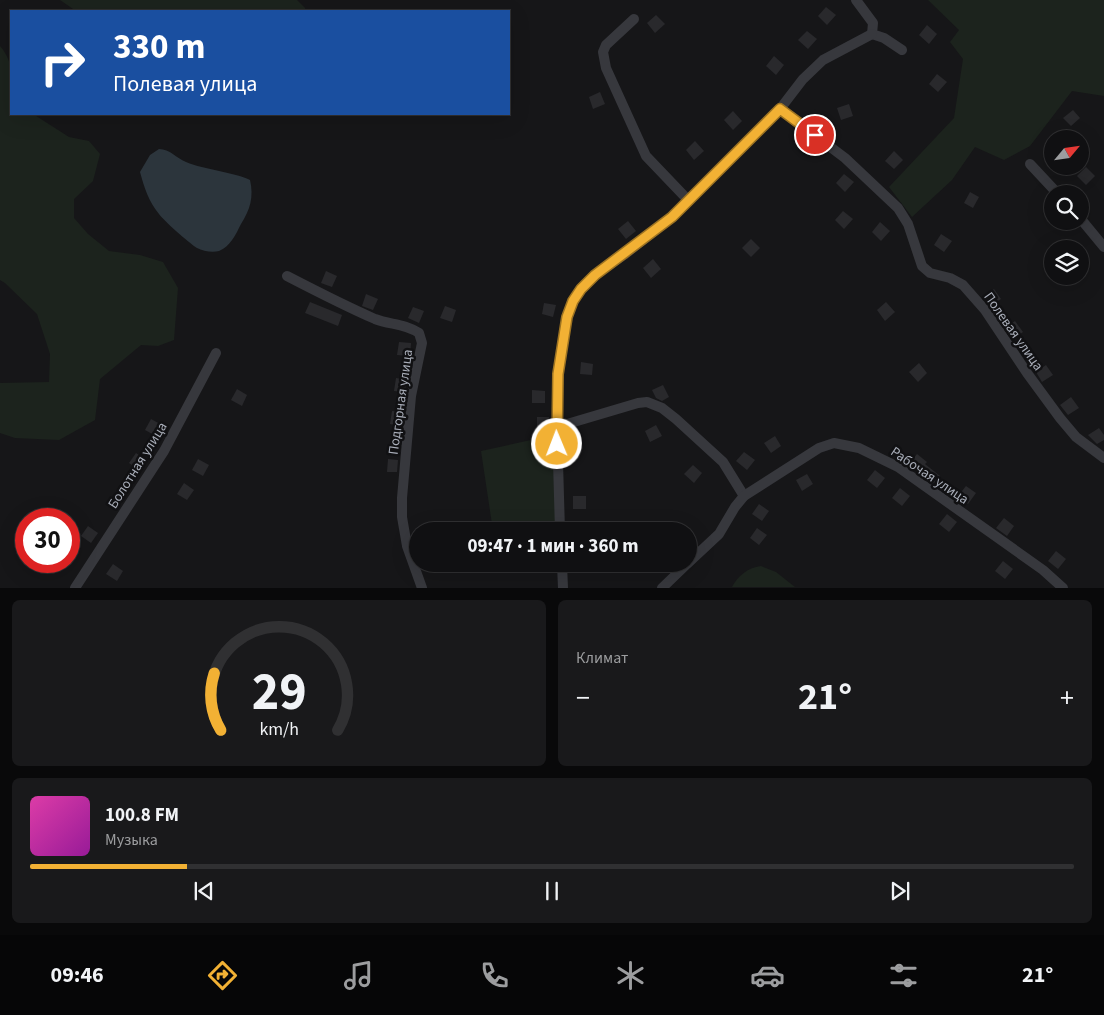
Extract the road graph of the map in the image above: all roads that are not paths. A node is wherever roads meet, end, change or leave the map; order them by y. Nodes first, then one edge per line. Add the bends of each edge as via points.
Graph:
1 (856, 0) edge
2 (634, 19) dead end
3 (872, 34) junction
4 (902, 50) dead end
5 (780, 109) junction
6 (1030, 164) dead end
7 (1050, 185) edge
8 (689, 201) junction
9 (1089, 229) edge
10 (1104, 247) edge
11 (287, 276) dead end
12 (216, 354) dead end
13 (557, 427) junction
14 (1104, 458) edge
15 (744, 496) junction
16 (560, 522) edge
17 (697, 555) edge
18 (562, 572) edge
19 (679, 572) edge
20 (75, 588) edge
21 (422, 588) edge
22 (563, 588) edge
23 (662, 588) edge
24 (1063, 588) edge

1 - 3 street via 873,23
2 - 8 street via 606,45 603,52 606,68 646,156
3 - 4 street
3 - 5 street via 823,60 802,79
5 - 8 street
5 - 14 street, Полевая улица via 845,158 898,208 908,224 922,266 930,273 963,285 985,310 1060,418 1076,437
6 - 7 street
8 - 13 street via 595,275 573,301 567,317 558,374
9 - 10 street
11 - 21 street, Подгорная улица via 378,320 401,324 419,333 422,343 411,396 402,517 407,546
12 - 20 street, Болотная улица via 164,450
13 - 15 street via 647,402 662,408 723,462
13 - 16 street
15 - 17 street, Рабочая улица via 719,534
15 - 24 street, Рабочая улица via 819,448 834,443 859,448 898,467 1043,570
18 - 22 street
19 - 23 street, Рабочая улица

